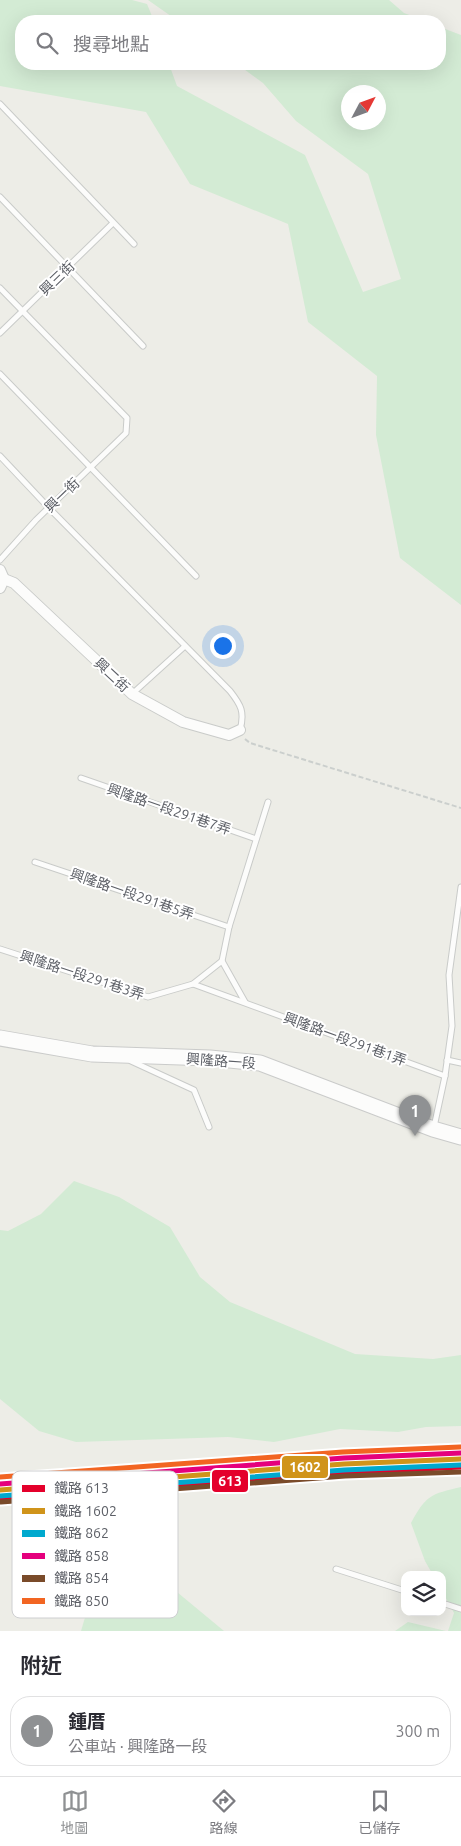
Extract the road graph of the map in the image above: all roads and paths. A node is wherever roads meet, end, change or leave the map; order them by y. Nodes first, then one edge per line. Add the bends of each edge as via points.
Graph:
1 (0, 104) edge
2 (0, 197) edge
3 (113, 223) junction
4 (134, 244) dead end
5 (68, 267) junction
6 (0, 288) edge
7 (22, 312) junction
8 (0, 333) edge
9 (143, 346) dead end
10 (0, 374) edge
11 (0, 456) edge
12 (90, 468) junction
13 (49, 508) junction
14 (0, 560) edge
15 (196, 576) dead end
16 (1, 579) edge
17 (185, 646) junction
18 (132, 694) junction
19 (238, 731) junction
20 (81, 778) dead end
21 (268, 802) dead end
22 (461, 808) edge
23 (256, 839) junction
24 (34, 862) dead end
25 (461, 887) edge
26 (228, 927) junction
27 (0, 949) edge
28 (222, 961) junction
29 (193, 984) junction
30 (245, 1002) junction
31 (0, 1038) edge
32 (119, 1055) junction
33 (447, 1060) junction
34 (461, 1063) edge
35 (445, 1076) junction
36 (209, 1127) dead end
37 (433, 1129) junction
38 (461, 1136) edge
39 (336, 1569) dead end
40 (401, 1590) edge
41 (446, 1604) edge
42 (461, 1609) edge

1 - 3 lane
2 - 5 lane
3 - 4 lane
3 - 5 lane, 興三街
5 - 7 lane, 興三街
5 - 9 lane
6 - 7 lane
7 - 8 lane, 興三街
7 - 12 lane, 興一街 via 127,418 126,433
10 - 12 lane
11 - 13 lane
12 - 13 lane, 興一街
12 - 15 lane
13 - 14 lane, 興一街
13 - 17 lane
16 - 18 street, 興二街 via 14,583
17 - 18 lane
17 - 19 lane via 240,704 243,718
18 - 19 street, 興二街 via 183,722 229,735
19 - 22 path via 250,743
20 - 23 lane, 興隆路一段291巷7弄
21 - 23 lane
23 - 26 lane
24 - 26 lane, 興隆路一段291巷5弄
25 - 33 lane via 449,976 452,1026
26 - 28 lane
27 - 29 lane, 興隆路一段291巷3弄 via 148,997
28 - 29 lane
28 - 30 lane
29 - 30 lane, 興隆路一段291巷1弄
30 - 35 lane, 興隆路一段291巷1弄
31 - 32 street, 興隆路一段 via 92,1054
32 - 36 lane via 194,1090
32 - 37 street, 興隆路一段 via 260,1063
33 - 34 lane
33 - 35 lane
35 - 37 lane
37 - 38 street, 興隆路一段
39 - 40 lane
41 - 42 lane

